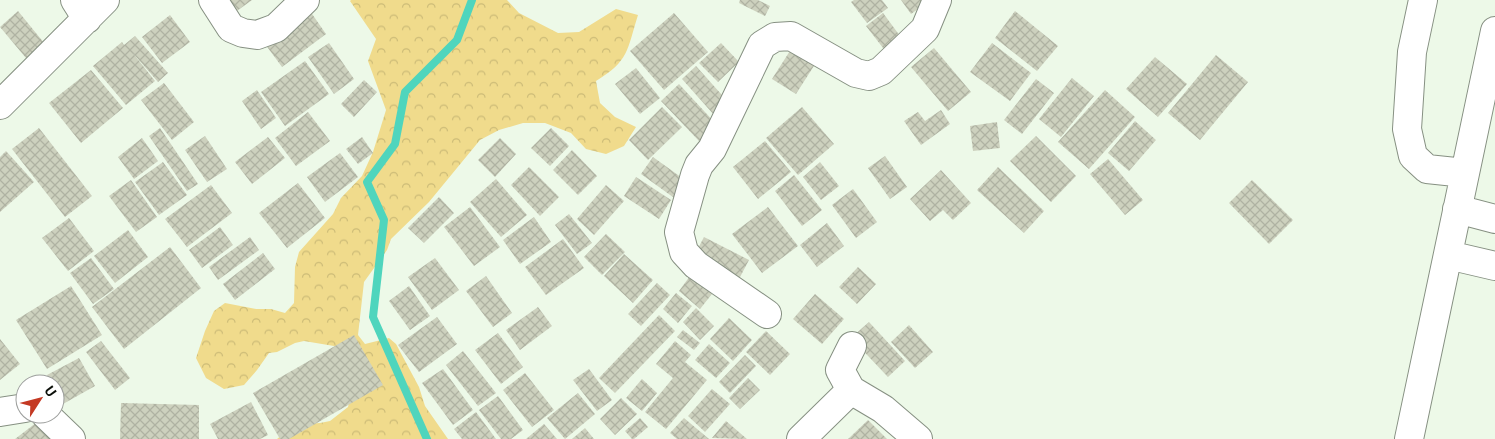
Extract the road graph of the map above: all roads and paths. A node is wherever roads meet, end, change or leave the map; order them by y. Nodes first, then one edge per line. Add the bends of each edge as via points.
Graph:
1 (213, 0) edge
2 (305, 0) edge
3 (937, 0) edge
4 (1423, 0) edge
5 (89, 6) edge
6 (1495, 31) edge
7 (0, 105) edge
8 (1465, 173) junction
9 (1458, 209) junction
10 (1495, 219) edge
11 (1448, 255) junction
12 (1495, 266) edge
13 (767, 314) dead end
14 (852, 346) dead end
15 (851, 390) junction
16 (15, 410) edge
17 (0, 412) edge
18 (55, 424) edge
19 (71, 439) edge
20 (801, 439) edge
21 (918, 439) edge
22 (1409, 439) edge

1 - 2 street via 231,28 257,35 276,28
3 - 13 street via 925,29 881,71 868,76 856,73 791,36 775,38 762,45 712,149 695,175 678,232 684,252 696,265
4 - 8 street via 1412,52 1407,129 1413,156 1427,168
5 - 7 street
6 - 8 street
8 - 9 street
9 - 10 street
9 - 11 street
11 - 12 street
11 - 22 street
14 - 15 street via 840,370
15 - 20 street
15 - 21 street via 883,409
16 - 17 street
18 - 19 street

